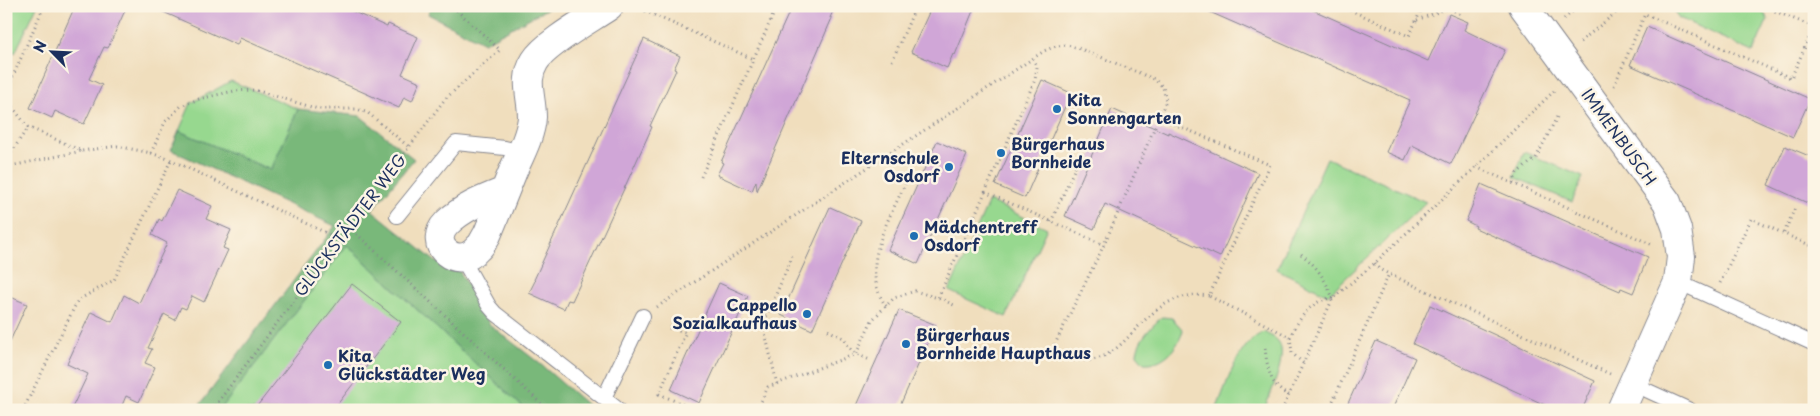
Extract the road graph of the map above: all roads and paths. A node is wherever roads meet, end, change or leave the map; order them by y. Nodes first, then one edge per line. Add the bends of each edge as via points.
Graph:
1 (44, 6) edge
2 (452, 6) edge
3 (609, 6) edge
4 (777, 6) edge
5 (916, 6) edge
6 (1341, 6) edge
7 (1423, 6) edge
8 (1523, 6) edge
9 (1624, 6) edge
10 (1769, 6) edge
11 (645, 11) dead end
12 (1461, 14) dead end
13 (1417, 20) junction
14 (753, 59) junction
15 (1033, 59) junction
16 (892, 61) dead end
17 (1567, 67) junction
18 (6, 98) edge
19 (1602, 114) junction
20 (1558, 115) dead end
21 (1160, 118) junction
22 (28, 127) junction
23 (409, 147) junction
24 (82, 151) junction
25 (522, 152) junction
26 (151, 153) junction
27 (1081, 154) dead end
28 (171, 160) junction
29 (6, 162) edge
30 (6, 167) edge
31 (1476, 167) junction
32 (700, 177) dead end
33 (906, 182) dead end
34 (1513, 183) junction
35 (505, 191) junction
36 (986, 192) junction
37 (1796, 208) dead end
38 (397, 216) dead end
39 (1051, 222) junction
40 (349, 227) junction
41 (1784, 234) junction
42 (340, 239) junction
43 (1104, 245) junction
44 (1814, 247) edge
45 (794, 253) dead end
46 (1301, 254) dead end
47 (462, 258) junction
48 (1375, 263) junction
49 (1679, 270) junction
50 (1389, 274) junction
51 (1209, 296) junction
52 (938, 298) junction
53 (1333, 298) junction
54 (1712, 299) junction
55 (886, 306) junction
56 (956, 306) dead end
57 (643, 316) joint
58 (669, 328) dead end
59 (828, 330) dead end
60 (1290, 337) junction
61 (1814, 344) edge
62 (1265, 348) dead end
63 (1052, 350) dead end
64 (856, 354) junction
65 (1050, 355) dead end
66 (870, 360) dead end
67 (1303, 363) junction
68 (777, 384) junction
69 (1633, 384) junction
70 (1289, 395) junction
71 (604, 398) junction
72 (23, 410) edge
73 (212, 410) edge
74 (548, 410) edge
75 (619, 410) edge
76 (696, 410) edge
77 (757, 410) edge
78 (1282, 410) edge
79 (1329, 410) edge
80 (1622, 410) edge
81 (1690, 410) edge

1 - 18 path
2 - 23 path, GLÜCKSTÄDTER WEG via 500,50 445,99
3 - 25 street via 545,49 536,60 529,72 532,117
4 - 14 path
5 - 16 path
6 - 13 path via 1410,36
7 - 13 path
8 - 17 street, IMMENBUSCH
9 - 17 path
10 - 19 path via 1814,27 1791,78 1645,14
11 - 14 path
12 - 13 path via 1448,8
14 - 32 path
15 - 21 path via 1056,46 1067,45 1154,79 1163,87 1165,94
15 - 36 path via 1037,67 1035,80
15 - 57 path
17 - 19 street, IMMENBUSCH
17 - 31 path via 1546,97
18 - 22 path
19 - 49 street, IMMENBUSCH via 1667,202 1677,229
20 - 34 path via 1536,158 1517,174
21 - 43 path
21 - 51 path via 1270,165
22 - 24 path
22 - 29 path
23 - 26 path via 368,113 357,109 318,110 255,90 199,99 181,106 165,122
23 - 40 path, GLÜCKSTÄDTER WEG
24 - 26 path via 117,146
24 - 30 path
25 - 35 street
25 - 38 lane via 456,143
26 - 28 path
27 - 39 path
28 - 42 path
28 - 72 path via 114,280 78,300
31 - 34 path
31 - 48 path
33 - 55 path via 879,242 875,263 875,282
34 - 49 path
35 - 47 street via 479,248
35 - 47 street via 465,209 441,231 443,250
36 - 39 path
36 - 52 path
37 - 41 path
39 - 43 path
40 - 42 path, GLÜCKSTÄDTER WEG
40 - 74 path
41 - 44 path
41 - 54 path via 1751,219
42 - 73 path, GLÜCKSTÄDTER WEG
43 - 63 path
45 - 68 path via 763,324
46 - 53 path via 1314,264
47 - 71 lane via 495,313
48 - 50 path
48 - 53 path
49 - 54 lane
49 - 69 street
50 - 69 path
50 - 79 path
51 - 60 path
51 - 65 path via 1183,296 1168,302 1118,347 1096,359
52 - 55 path via 915,291 894,298
52 - 56 path
53 - 60 path via 1324,298 1304,314
53 - 67 path
54 - 61 lane
55 - 64 path via 872,320
57 - 71 lane
58 - 76 path via 686,332 659,394
59 - 64 path via 845,338
60 - 67 path via 1292,353
62 - 70 path via 1270,375 1276,387
64 - 66 path
64 - 68 path
67 - 70 path
68 - 77 path via 768,388
69 - 80 street
69 - 81 lane
70 - 78 path
71 - 75 lane

